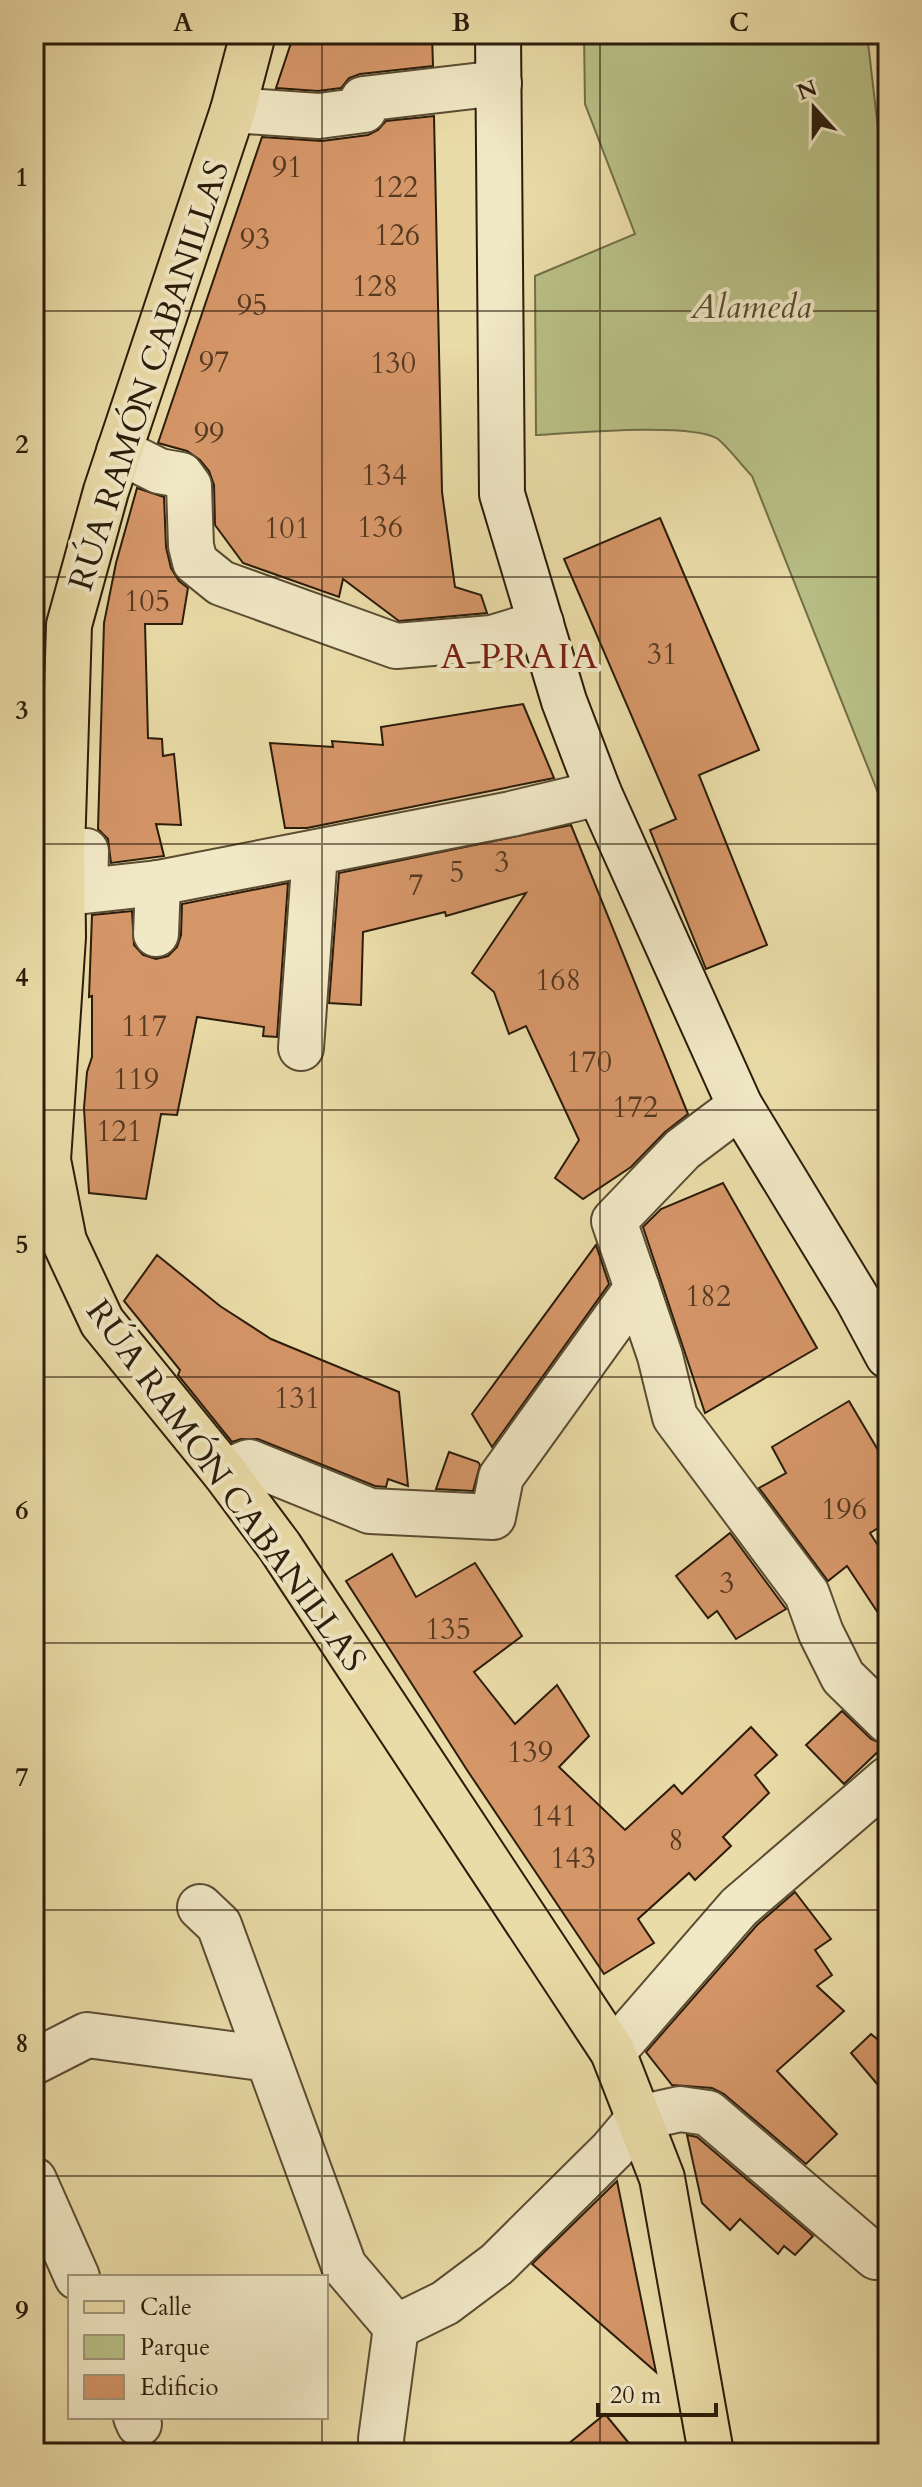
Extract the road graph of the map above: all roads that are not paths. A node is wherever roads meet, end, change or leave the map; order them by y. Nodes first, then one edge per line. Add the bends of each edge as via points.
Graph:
1 (253, 34) edge
2 (498, 34) edge
3 (499, 83) junction
4 (233, 110) junction
5 (119, 451) junction
6 (541, 623) junction
7 (599, 793) junction
8 (62, 852) junction
9 (315, 853) junction
10 (158, 883) junction
11 (156, 934) dead end
12 (301, 1048) dead end
13 (740, 1106) junction
14 (637, 1288) junction
15 (888, 1356) edge
16 (224, 1472) junction
17 (888, 1721) edge
18 (888, 1779) edge
19 (200, 1907) dead end
20 (613, 2052) junction
21 (268, 2059) junction
22 (34, 2062) edge
23 (639, 2118) junction
24 (34, 2180) edge
25 (876, 2257) dead end
26 (76, 2275) edge
27 (396, 2327) junction
28 (382, 2453) edge
29 (711, 2453) edge

1 - 4 main road, RÚA RAMÓN CABANILLAS
2 - 3 street
3 - 4 street via 363,99 364,110 319,116
3 - 6 street via 502,494
4 - 5 main road, RÚA RAMÓN CABANILLAS
5 - 6 street via 159,471 181,475 189,486 195,562 221,583 396,646 492,638
5 - 8 main road, RÚA RAMÓN CABANILLAS via 69,625
6 - 7 street
7 - 9 street
7 - 13 street
8 - 10 street via 86,851 85,891
8 - 16 main road, RÚA RAMÓN CABANILLAS via 63,937 48,1160 64,1241 102,1322
9 - 10 street
9 - 12 street
10 - 11 street
13 - 14 street via 683,1149 614,1221
13 - 15 street
14 - 16 street via 501,1477 493,1517 370,1511 249,1462
14 - 17 street via 675,1417 807,1594 843,1677
16 - 20 main road, RÚA RAMÓN CABANILLAS via 280,1547
18 - 20 street via 739,1907
19 - 21 street via 219,1925
20 - 23 main road, RÚA RAMÓN CABANILLAS
21 - 22 street via 87,2035
21 - 27 street via 344,2266
23 - 25 street via 680,2109 708,2113
23 - 27 street via 497,2264 445,2303
23 - 29 main road, RÚA RAMÓN CABANILLAS via 662,2178
24 - 26 street
27 - 28 street

